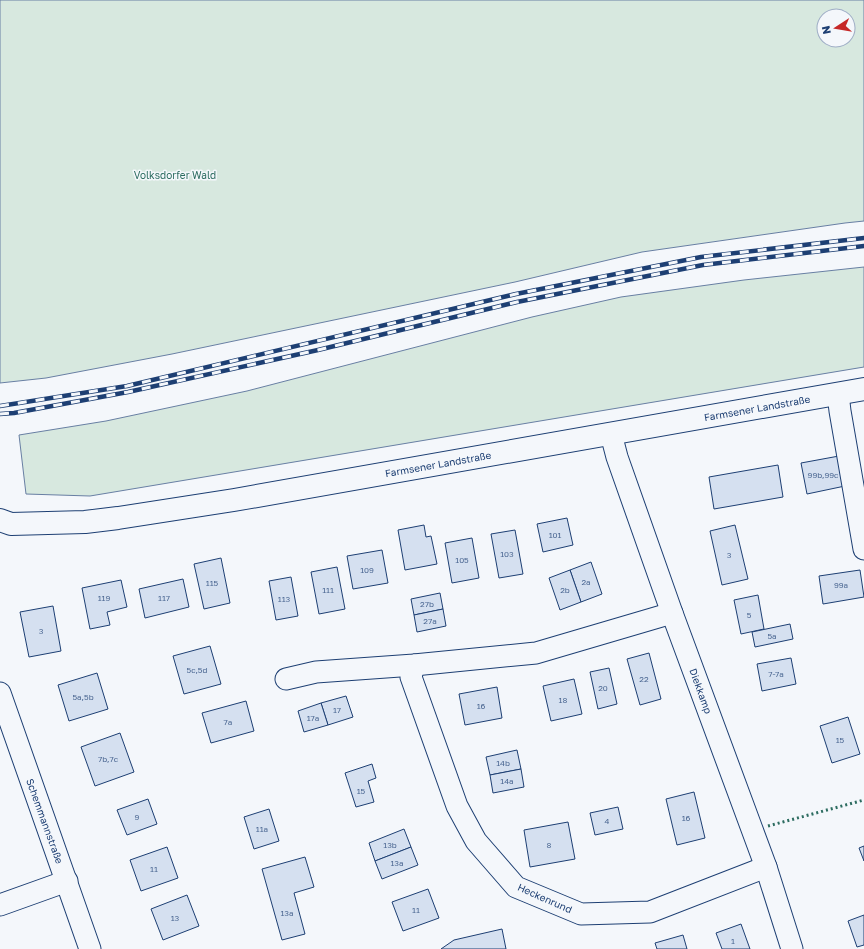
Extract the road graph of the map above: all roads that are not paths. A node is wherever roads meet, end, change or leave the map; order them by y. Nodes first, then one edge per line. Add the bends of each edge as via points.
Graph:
1 (851, 392) edge
2 (611, 434) junction
3 (864, 472) edge
4 (4, 524) edge
5 (864, 549) edge
6 (672, 613) junction
7 (414, 665) junction
8 (286, 679) dead end
9 (0, 694) edge
10 (766, 867) junction
11 (67, 881) junction
12 (0, 905) edge
13 (90, 949) edge
14 (792, 949) edge

1 - 2 main road, Farmsener Landstraße
1 - 3 street
1 - 5 street via 840,410
2 - 4 main road, Farmsener Landstraße via 118,518 85,522
2 - 6 street, Diekkamp
6 - 7 street via 536,653
6 - 10 street, Diekkamp
7 - 8 street via 316,672
7 - 10 street, Heckenrund via 411,677 457,806 476,841 516,887 581,914 650,912
9 - 11 street, Schemmannstraße
10 - 14 street, Diekkamp
11 - 12 street
11 - 13 street, Schemmannstraße

